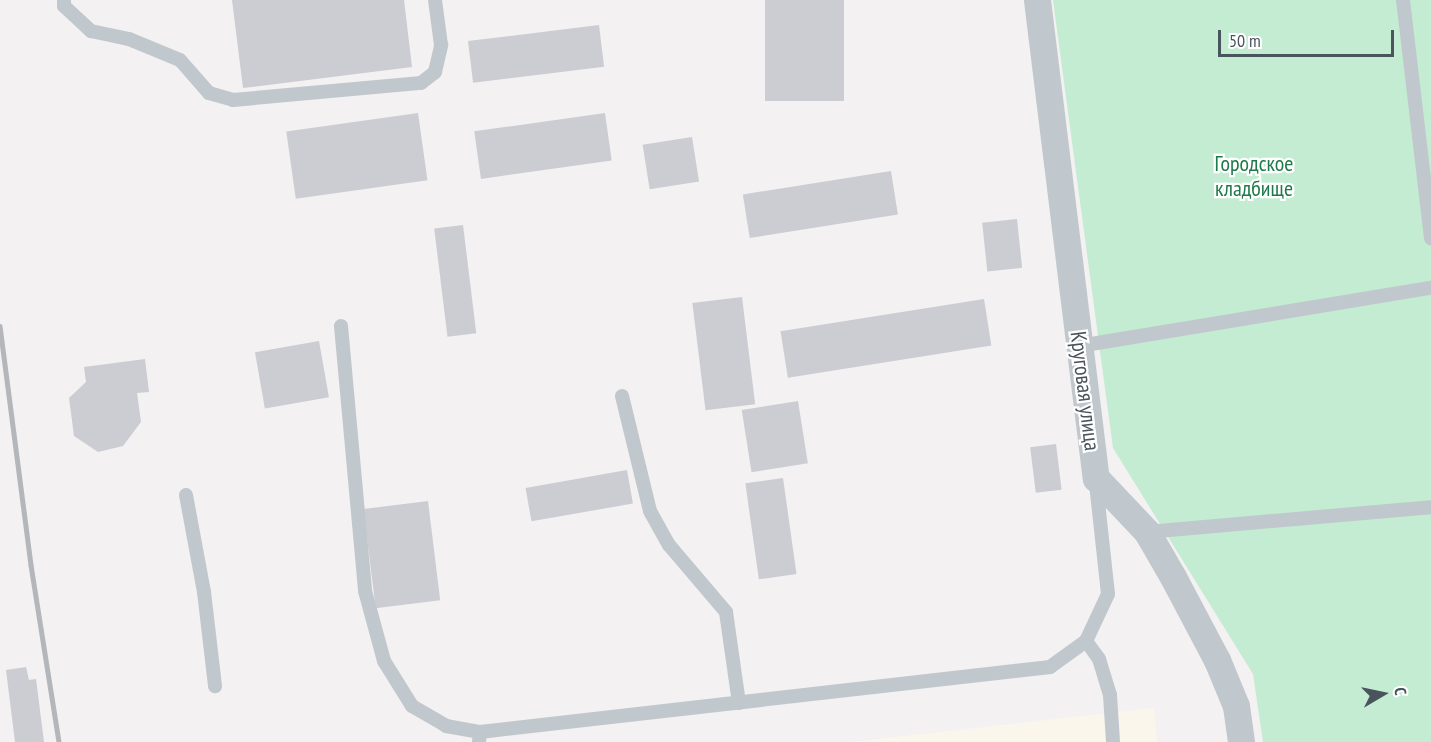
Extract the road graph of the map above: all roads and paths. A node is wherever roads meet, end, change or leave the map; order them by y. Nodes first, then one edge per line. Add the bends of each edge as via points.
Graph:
1 (64, 0) edge
2 (435, 0) edge
3 (1037, 0) edge
4 (1403, 0) edge
5 (1431, 238) edge
6 (1431, 288) edge
7 (341, 326) dead end
8 (1079, 346) junction
9 (622, 396) dead end
10 (1096, 478) junction
11 (186, 495) dead end
12 (1431, 507) edge
13 (1147, 532) junction
14 (1086, 641) junction
15 (215, 686) dead end
16 (739, 703) junction
17 (479, 737) edge
18 (1113, 742) edge
19 (1240, 742) edge

1 - 2 lane via 64,6 91,31 129,39 180,60 209,93 232,100 421,83 435,72 441,45
3 - 8 street, Круговая улица
4 - 5 lane
6 - 8 lane
7 - 17 lane via 365,591 384,661 412,706 446,726
8 - 10 street, Круговая улица
9 - 16 lane via 650,511 669,545 726,612
10 - 13 street, Круговая улица
10 - 14 lane via 1108,594
11 - 15 lane via 204,592
12 - 13 lane
13 - 19 street, Круговая улица via 1217,660 1236,706
14 - 16 lane via 1050,668
14 - 18 lane via 1099,659 1110,695
16 - 17 lane

